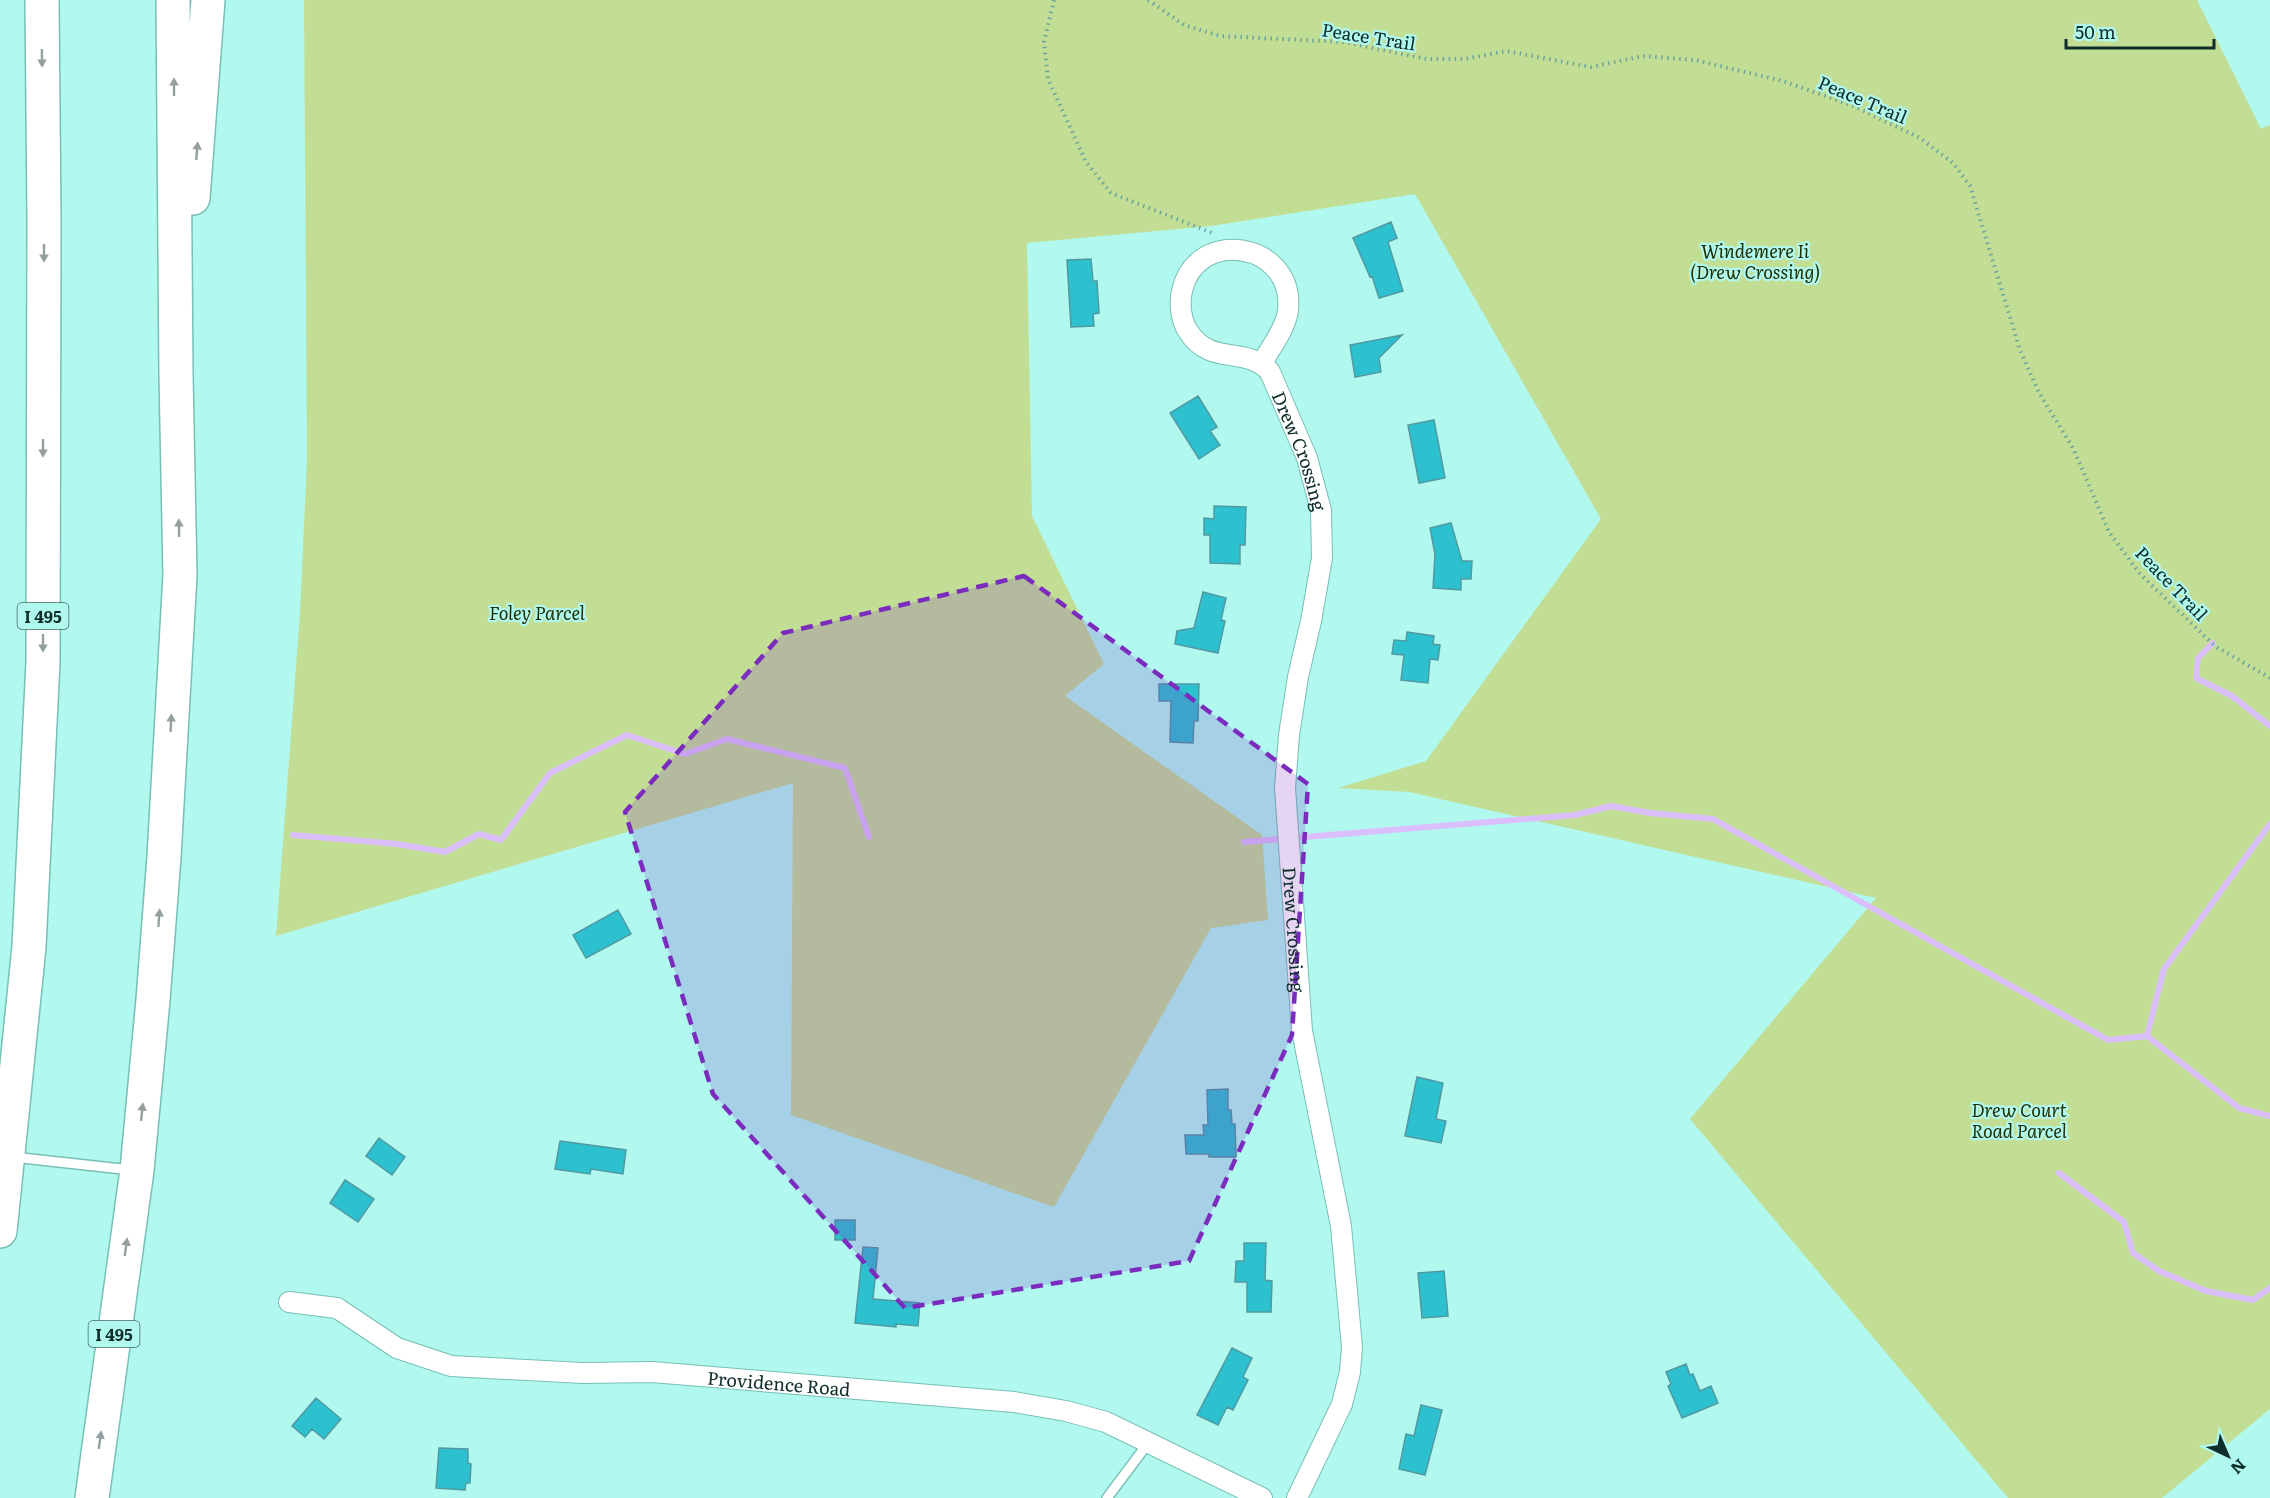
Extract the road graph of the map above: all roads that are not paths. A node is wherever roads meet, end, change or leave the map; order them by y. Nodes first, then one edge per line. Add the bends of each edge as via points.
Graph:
1 (42, 0) edge
2 (173, 0) edge
3 (208, 0) edge
4 (1262, 363) junction
5 (176, 376) junction
6 (8, 1157) junction
7 (137, 1170) junction
8 (0, 1231) edge
9 (289, 1302) dead end
10 (1149, 1442) junction
11 (92, 1498) edge
12 (1107, 1498) edge
13 (1262, 1498) edge
14 (1297, 1498) edge

1 -> 6 highway, I 495 via 43,662 29,947
5 -> 2 highway, I 495
5 -> 3 highway
4 - 4 street via 1217,354 1199,344 1187,330 1180,301 1184,281 1198,262 1223,249 1242,249 1266,259 1280,274 1286,288 1288,310
4 - 14 street, Drew Crossing via 1287,408 1307,458 1321,510 1322,558 1298,676 1285,788 1302,1031 1341,1226 1352,1347 1342,1404
7 -> 5 highway, I 495 via 164,857 180,575
6 - 7 lane
6 - 8 highway, I 495
11 -> 7 highway, I 495
9 - 10 street, Providence Road via 337,1308 397,1348 451,1366 583,1373 652,1372 1014,1402 1106,1422
10 - 12 lane
10 - 13 street, Providence Road

